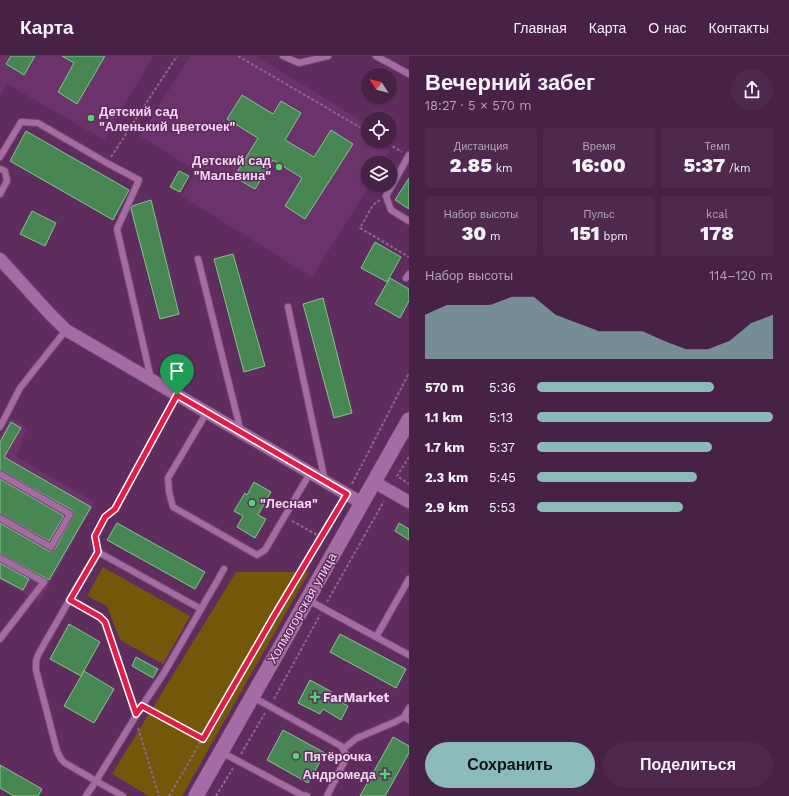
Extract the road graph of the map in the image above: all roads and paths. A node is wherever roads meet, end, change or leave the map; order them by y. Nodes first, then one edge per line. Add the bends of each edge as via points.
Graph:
1 (177, 56) edge
2 (238, 56) edge
3 (283, 56) edge
4 (328, 56) edge
5 (376, 56) edge
6 (409, 74) edge
7 (361, 128) edge
8 (396, 148) edge
9 (409, 155) edge
10 (0, 157) edge
11 (107, 163) junction
12 (0, 169) edge
13 (0, 194) edge
14 (386, 196) junction
15 (409, 221) edge
16 (409, 257) edge
17 (0, 259) edge
18 (198, 259) dead end
19 (288, 307) dead end
20 (66, 330) junction
21 (409, 373) edge
22 (151, 380) junction
23 (177, 395) junction
24 (207, 412) junction
25 (409, 420) edge
26 (0, 427) edge
27 (241, 432) junction
28 (409, 457) edge
29 (310, 473) junction
30 (0, 474) edge
31 (325, 481) junction
32 (374, 482) junction
33 (409, 484) edge
34 (347, 494) junction
35 (384, 501) dead end
36 (409, 502) edge
37 (362, 503) junction
38 (284, 516) junction
39 (0, 518) edge
40 (321, 537) junction
41 (98, 552) junction
42 (0, 558) edge
43 (224, 569) dead end
44 (409, 579) edge
45 (407, 587) edge
46 (307, 599) junction
47 (70, 600) junction
48 (324, 608) junction
49 (201, 609) junction
50 (376, 637) junction
51 (0, 639) edge
52 (409, 655) edge
53 (252, 696) junction
54 (142, 706) junction
55 (269, 706) junction
56 (409, 708) edge
57 (135, 716) junction
58 (407, 719) edge
59 (203, 739) junction
60 (344, 749) junction
61 (220, 752) junction
62 (237, 761) junction
63 (96, 781) junction
64 (86, 796) edge
65 (123, 796) edge
66 (159, 796) edge
67 (169, 796) edge
68 (196, 796) edge
69 (216, 796) edge
70 (307, 796) edge
71 (327, 796) edge

1 - 11 path
2 - 7 path
3 - 4 lane via 299,63
5 - 6 lane
8 - 9 path
9 - 14 lane
10 - 11 lane via 21,122 38,123
11 - 22 lane via 139,180 117,229
12 - 13 lane via 5,171 8,181
14 - 15 lane via 392,210
14 - 16 path via 373,205 360,228
17 - 20 street
18 - 27 lane
19 - 31 lane
20 - 22 street
20 - 26 lane via 20,388
21 - 34 path
22 - 23 street
23 - 24 street
23 - 41 path via 115,509 105,517 95,536
24 - 27 street
24 - 38 lane via 168,478 173,507 257,555 265,550
25 - 32 street, Холмогорская улица
27 - 29 street
28 - 33 path via 397,476
29 - 31 street
29 - 38 lane
30 - 39 lane via 70,514 51,547
31 - 34 street
32 - 36 street
32 - 37 street, Холмогорская улица
34 - 37 street
34 - 40 path
35 - 48 path
37 - 46 street, Холмогорская улица
38 - 40 path
40 - 59 path
41 - 47 lane
41 - 49 lane
42 - 51 lane via 44,582
43 - 49 lane
44 - 45 lane
45 - 50 lane
46 - 48 lane
46 - 53 street, Холмогорская улица
47 - 57 lane via 105,622
47 - 63 lane via 39,653 36,670 61,759
48 - 50 lane
48 - 55 path
49 - 54 lane
50 - 52 lane
53 - 55 lane
53 - 61 street, Холмогорская улица
54 - 57 lane
54 - 59 path
55 - 60 lane
55 - 62 path
56 - 58 lane
57 - 63 lane
57 - 66 path
58 - 60 lane via 357,738
59 - 67 path
60 - 71 lane via 347,756
61 - 62 lane
61 - 68 street, Холмогорская улица
62 - 69 path
62 - 70 lane
63 - 64 lane
63 - 65 lane

